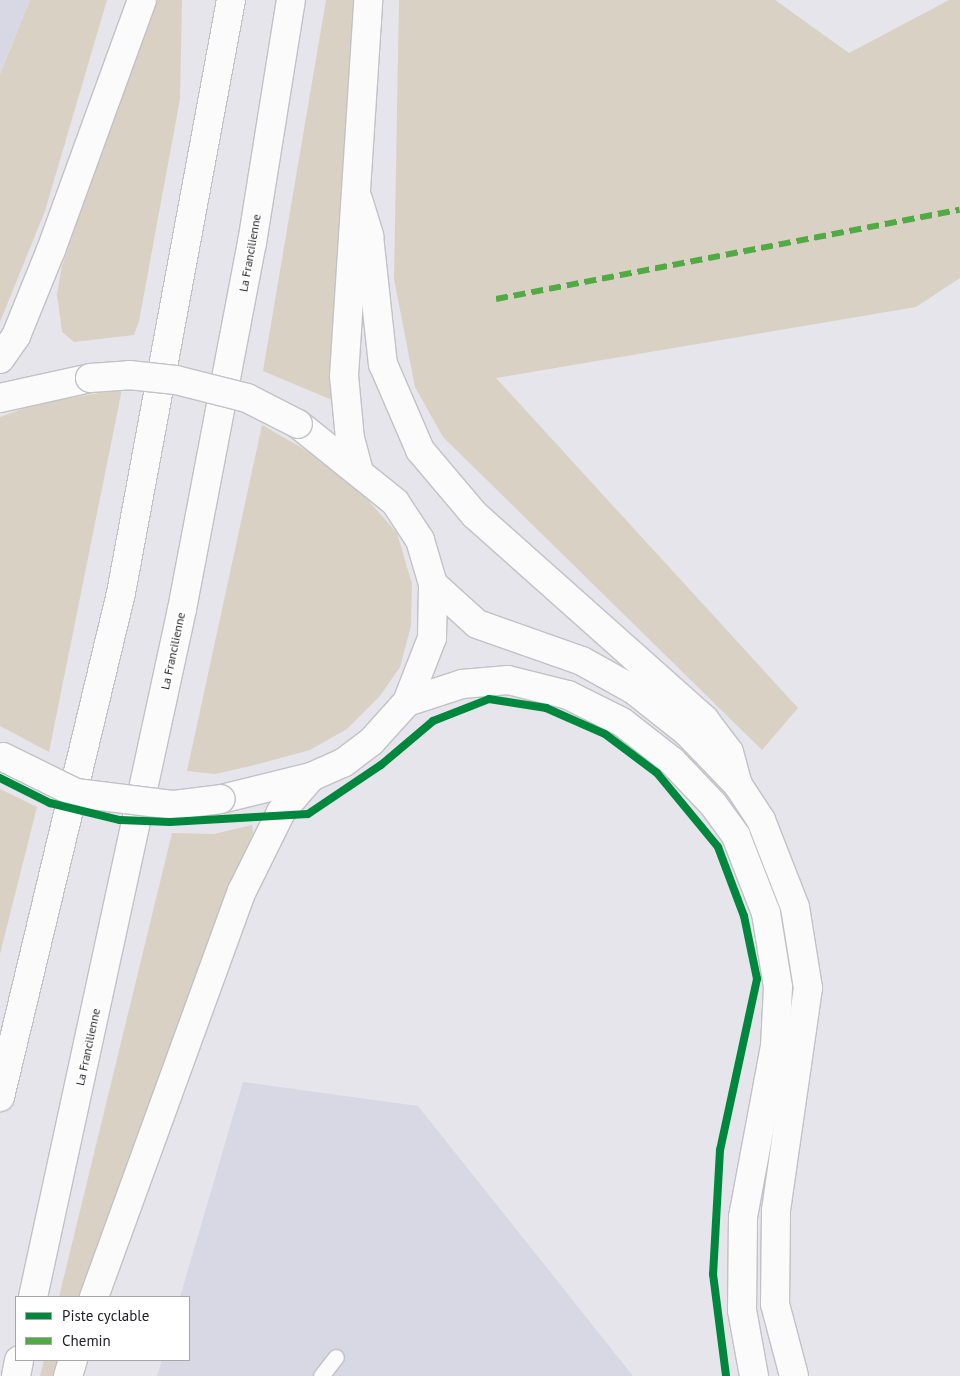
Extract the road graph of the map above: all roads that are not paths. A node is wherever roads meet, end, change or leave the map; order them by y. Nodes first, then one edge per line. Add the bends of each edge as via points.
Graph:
1 (127, 0) edge
2 (142, 0) edge
3 (231, 0) edge
4 (291, 0) edge
5 (368, 0) edge
6 (106, 109) junction
7 (358, 199) junction
8 (0, 359) edge
9 (0, 398) edge
10 (358, 468) junction
11 (433, 584) junction
12 (407, 702) junction
13 (1, 756) edge
14 (311, 777) junction
15 (738, 785) junction
16 (0, 1098) edge
17 (33, 1296) edge
18 (94, 1296) edge
19 (336, 1358) dead end
20 (19, 1361) edge
21 (73, 1361) edge
22 (16, 1376) edge
23 (68, 1376) edge
24 (321, 1376) edge
25 (754, 1376) edge
26 (794, 1376) edge

1 - 6 main road
2 - 6 main road
3 - 16 main road via 121,593
4 - 17 main road, La Francilienne via 252,243 182,609
5 - 7 main road
6 - 8 main road via 16,336
7 - 10 main road via 348,278 344,376 350,439
7 - 15 main road via 369,236 383,364 420,450 475,515 704,719 729,752
9 - 10 main road, bridge via 90,378 130,375 176,380 247,398 298,424
10 - 11 main road via 395,502 420,540
11 - 12 main road via 432,638
11 - 15 main road via 477,624 582,661 634,690 687,732
12 - 14 main road via 371,742 343,763
12 - 25 main road via 462,684 508,680 568,696 622,722 672,761 713,804 736,836 766,913 778,987 775,1046 743,1217 742,1310
13 - 14 main road, bridge via 76,794 174,805 221,799
14 - 18 main road via 281,812 242,892
15 - 26 main road via 761,820 795,907 808,988 776,1211 775,1304
19 - 24 lane
20 - 22 main road
21 - 23 main road

